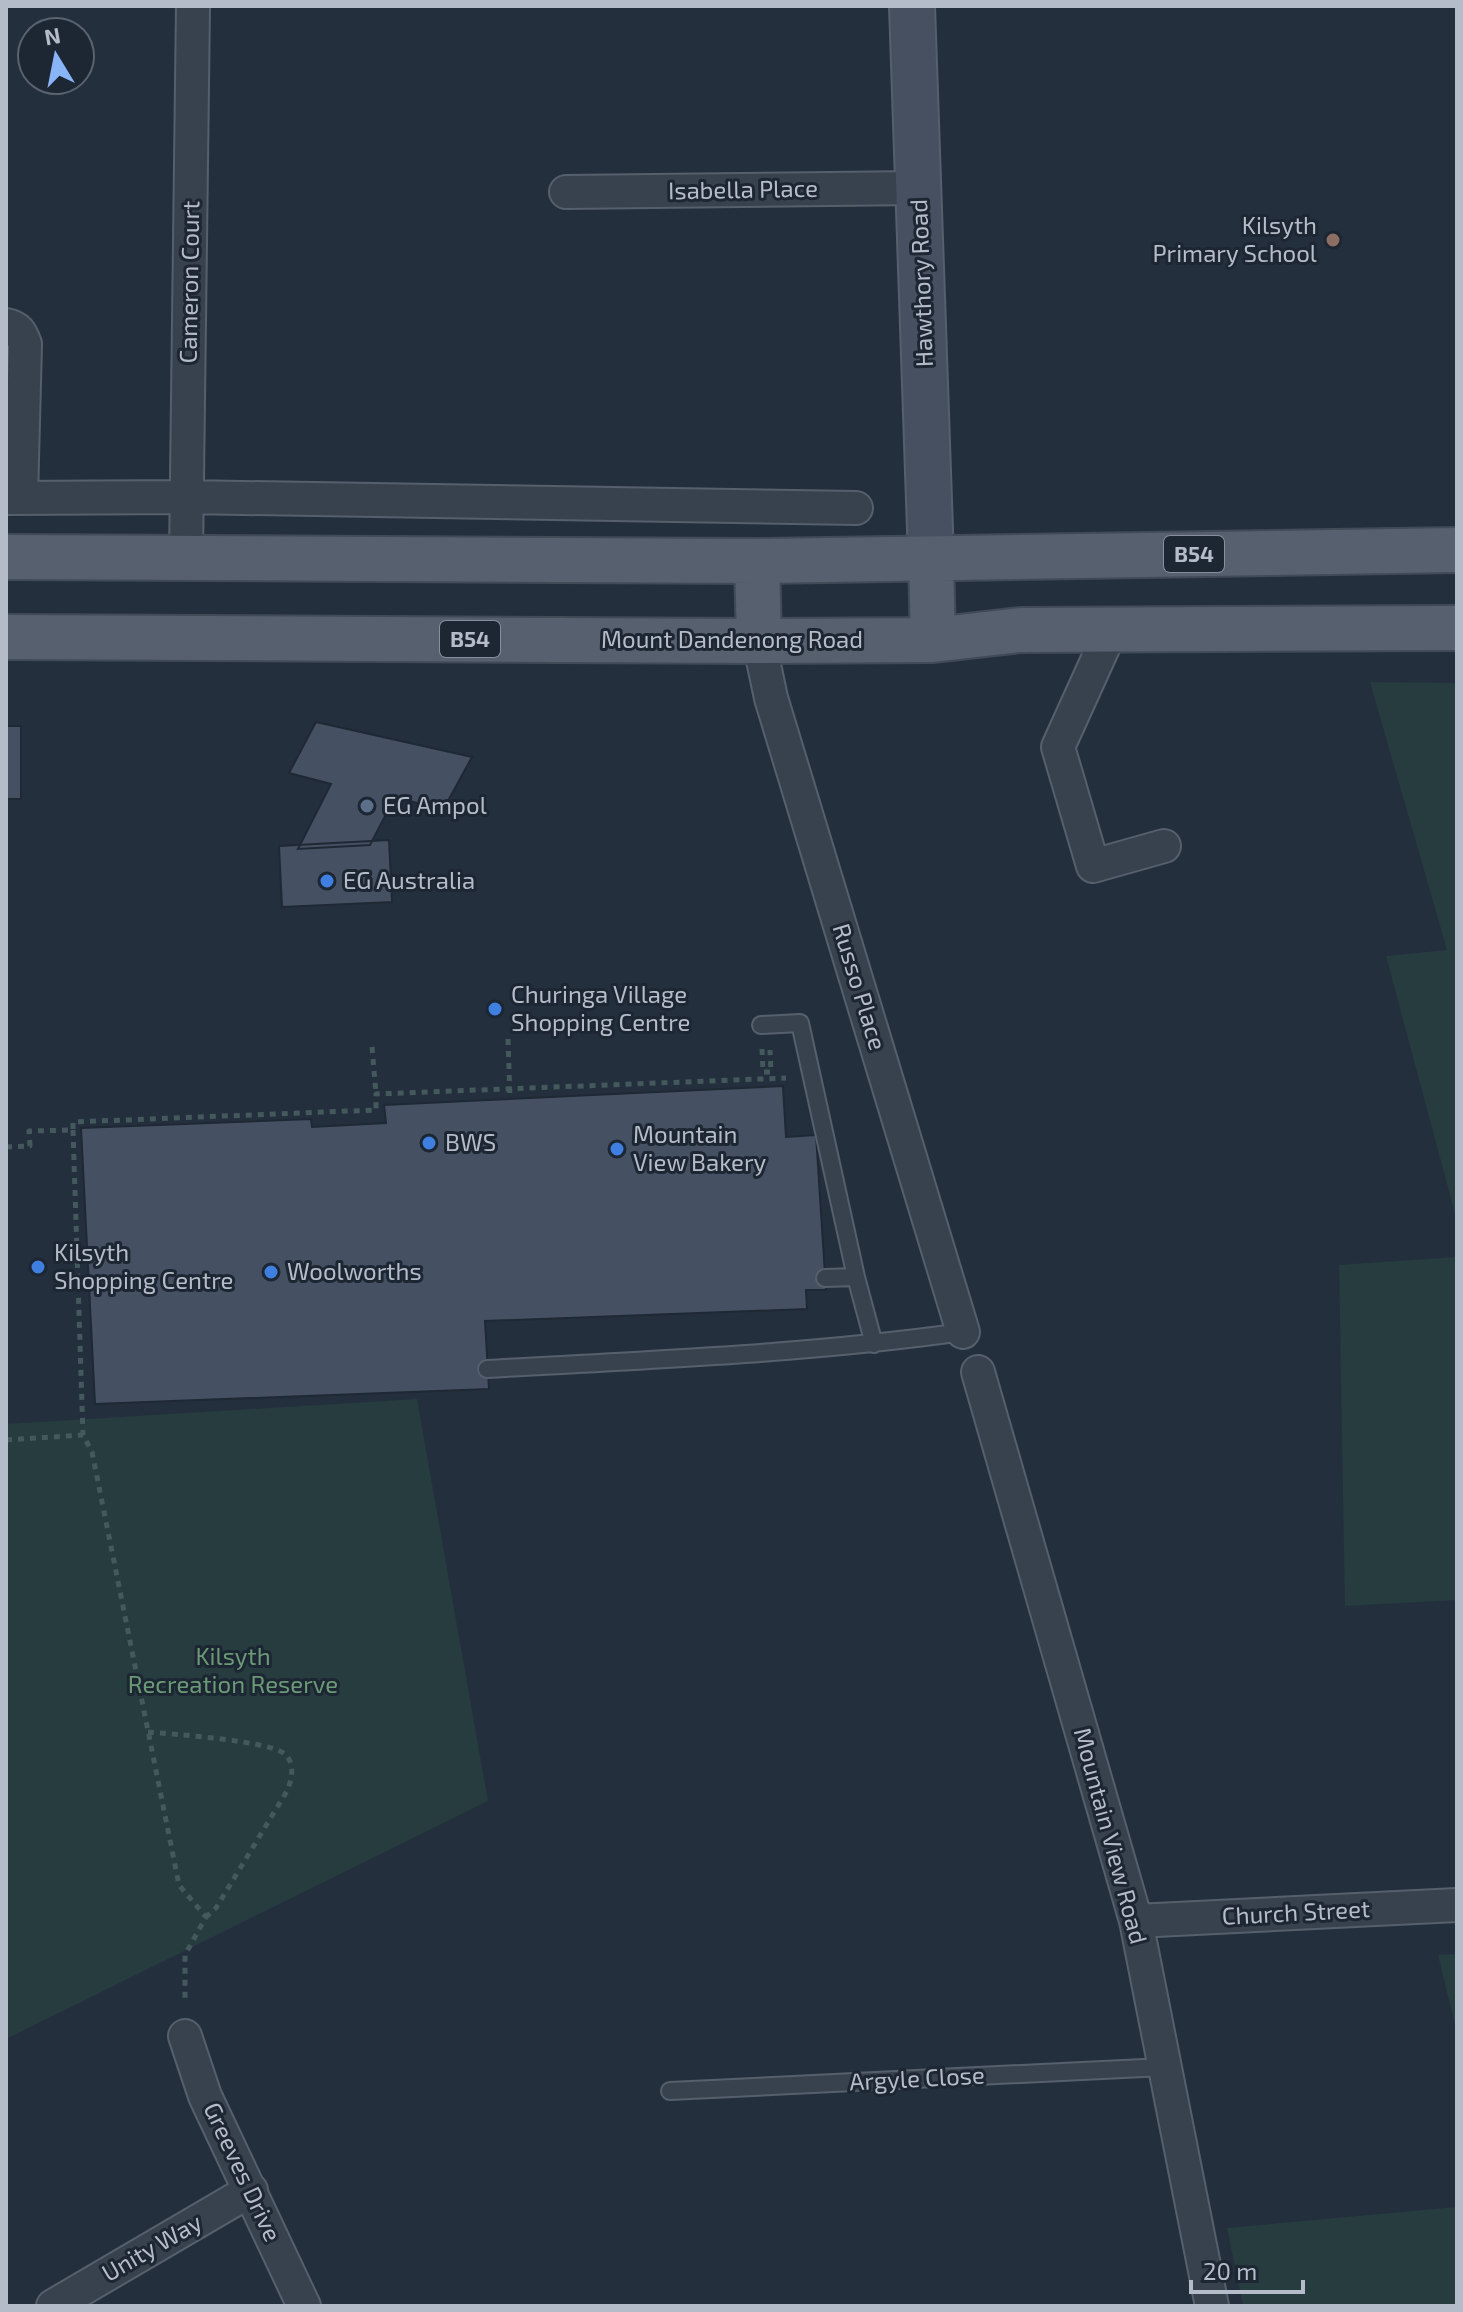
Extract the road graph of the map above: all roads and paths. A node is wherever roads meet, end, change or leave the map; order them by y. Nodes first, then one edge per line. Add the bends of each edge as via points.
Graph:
1 (193, 6) edge
2 (912, 6) edge
3 (919, 188) junction
4 (566, 192) dead end
5 (6, 325) edge
6 (187, 497) junction
7 (14, 498) edge
8 (856, 508) dead end
9 (1457, 550) edge
10 (6, 557) edge
11 (186, 557) junction
12 (931, 559) junction
13 (757, 561) junction
14 (1457, 628) edge
15 (1111, 630) junction
16 (6, 637) edge
17 (933, 640) junction
18 (759, 641) junction
19 (1164, 846) dead end
20 (761, 1025) joint
21 (508, 1039) dead end
22 (780, 1044) dead end
23 (372, 1047) dead end
24 (784, 1067) dead end
25 (509, 1089) junction
26 (376, 1094) junction
27 (510, 1098) dead end
28 (73, 1130) junction
29 (6, 1147) edge
30 (856, 1277) junction
31 (825, 1278) dead end
32 (963, 1332) joint
33 (874, 1344) junction
34 (487, 1369) dead end
35 (978, 1372) dead end
36 (83, 1435) junction
37 (6, 1440) edge
38 (148, 1732) junction
39 (1457, 1905) edge
40 (206, 1917) junction
41 (1136, 1921) junction
42 (185, 2036) joint
43 (1164, 2067) junction
44 (670, 2091) dead end
45 (251, 2190) junction
46 (53, 2306) edge
47 (304, 2306) edge
48 (1212, 2306) edge

1 - 6 street, Cameron Court
2 - 3 main road, Hawthory Road
3 - 4 street, Isabella Place
3 - 12 main road, Hawthory Road
5 - 7 street via 21,332 25,344
6 - 7 street
6 - 8 street
6 - 11 street, Cameron Court
9 - 12 main road, B54
10 - 11 main road, B54
11 - 13 main road, B54
12 - 13 main road, B54
12 - 17 main road
13 - 18 main road
14 - 15 main road, Mount Dandenong Road / B54
15 - 17 main road, Mount Dandenong Road / B54 via 1020,630
15 - 19 street via 1058,747 1093,866
16 - 18 main road, Mount Dandenong Road / B54
17 - 18 main road, Mount Dandenong Road / B54
18 - 32 street, Russo Place via 771,698
20 - 22 path via 763,1072 771,1072 769,1045
20 - 30 lane via 800,1023
21 - 25 path
23 - 26 path
24 - 25 path via 786,1079
25 - 26 path
25 - 27 path
26 - 28 path via 376,1110 73,1122
28 - 29 path via 29,1131 30,1146
28 - 36 path
30 - 31 lane
30 - 33 lane
32 - 33 lane
33 - 34 lane
35 - 41 street, Mountain View Road
36 - 37 path
36 - 38 path via 92,1452
38 - 40 path via 179,1885
38 - 40 path via 269,1746 287,1755 292,1767 287,1791
39 - 41 street, Church Street
40 - 42 path via 185,1955
41 - 43 street, Mountain View Road
42 - 45 street, Greeves Drive via 205,2096
43 - 44 lane, Argyle Close
43 - 48 street, Mountain View Road
45 - 46 street, Unity Way
45 - 47 street, Greeves Drive

